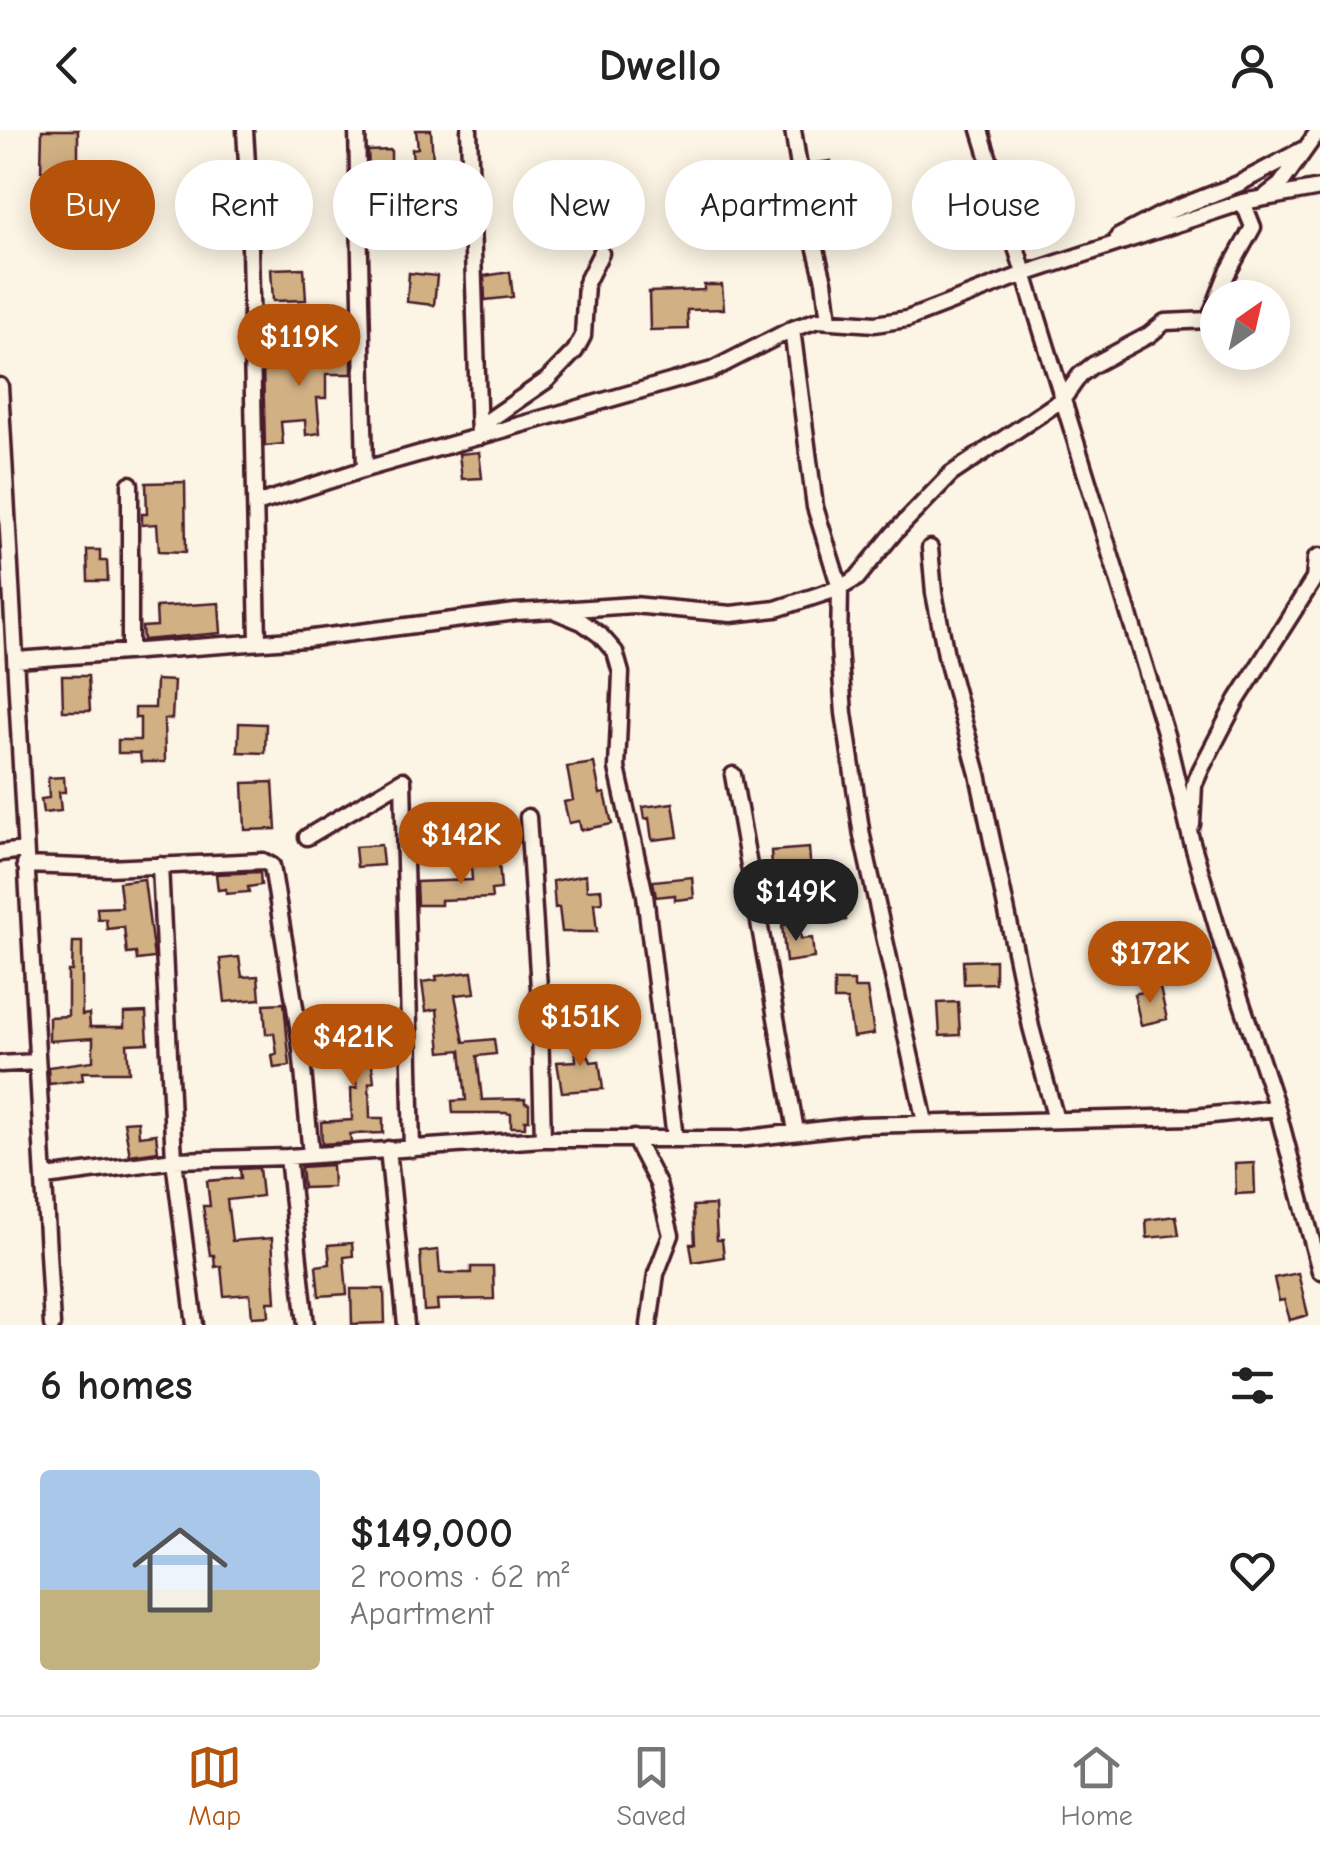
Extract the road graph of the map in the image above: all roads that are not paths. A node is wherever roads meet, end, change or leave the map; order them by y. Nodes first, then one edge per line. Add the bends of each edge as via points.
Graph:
1 (245, 130) edge
2 (358, 130) edge
3 (469, 130) edge
4 (793, 130) edge
5 (980, 130) edge
6 (1319, 130) edge
7 (1302, 150) junction
8 (1320, 188) edge
9 (1265, 196) junction
10 (1244, 202) junction
11 (1110, 247) junction
12 (601, 253) dead end
13 (1024, 274) junction
14 (829, 320) junction
15 (792, 329) junction
16 (0, 386) edge
17 (1062, 399) junction
18 (479, 432) junction
19 (365, 469) junction
20 (130, 484) dead end
21 (256, 504) junction
22 (930, 548) dead end
23 (1320, 556) edge
24 (5, 570) edge
25 (840, 588) junction
26 (552, 610) junction
27 (258, 642) junction
28 (130, 650) junction
29 (16, 660) junction
30 (734, 776) dead end
31 (528, 817) dead end
32 (307, 837) dead end
33 (1191, 839) junction
34 (0, 852) edge
35 (24, 858) junction
36 (160, 865) junction
37 (36, 1062) junction
38 (0, 1064) edge
39 (1277, 1108) junction
40 (1056, 1120) junction
41 (925, 1122) junction
42 (796, 1131) junction
43 (634, 1138) junction
44 (675, 1138) junction
45 (543, 1139) junction
46 (388, 1149) junction
47 (412, 1149) junction
48 (311, 1155) junction
49 (288, 1157) junction
50 (174, 1160) junction
51 (46, 1177) junction
52 (1320, 1271) edge
53 (52, 1325) edge
54 (195, 1325) edge
55 (306, 1325) edge
56 (406, 1325) edge
57 (649, 1325) edge

1 - 21 street
2 - 19 street
3 - 18 street
4 - 14 street
5 - 13 street
6 - 7 street
7 - 9 street
7 - 11 street via 1116,238
8 - 9 street
9 - 10 street
10 - 11 street
10 - 17 street via 1253,227 1208,320 1165,322 1093,364
11 - 13 street
12 - 18 street via 586,283 583,336 575,352
13 - 14 street via 891,323
13 - 17 street
14 - 15 street
15 - 18 street via 712,370
15 - 25 street via 815,507
16 - 24 street
17 - 25 street via 951,474 858,578
17 - 33 street via 1166,735
18 - 19 street
19 - 21 street
20 - 28 street
21 - 27 street
22 - 40 street via 947,660
23 - 33 street via 1314,578 1201,769
24 - 29 street
25 - 26 street via 776,609 731,614 633,605
25 - 41 street via 844,713 862,836
26 - 27 street
26 - 44 street via 600,635 621,673 617,768 645,895
27 - 28 street
28 - 29 street
29 - 35 street
30 - 42 street
31 - 45 street
32 - 47 street via 403,780
33 - 39 street
34 - 35 street
35 - 36 street via 108,868
35 - 37 street
36 - 48 street via 262,862 274,868
36 - 50 street
37 - 38 street
37 - 51 street
39 - 40 street
39 - 52 street
40 - 41 street
41 - 42 street
42 - 44 street
43 - 44 street
43 - 45 street
43 - 57 street via 658,1184 672,1235 656,1274
45 - 47 street
46 - 47 street
46 - 48 street
46 - 56 street
48 - 49 street
49 - 50 street
49 - 55 street
50 - 51 street
50 - 54 street
51 - 53 street

